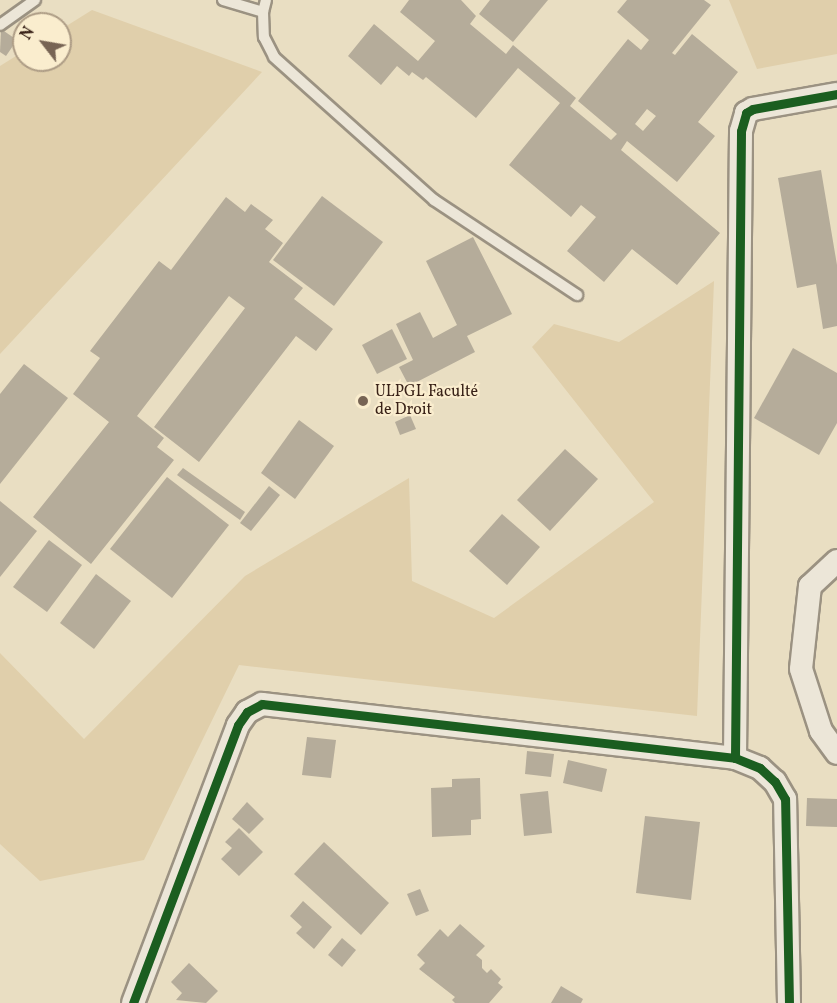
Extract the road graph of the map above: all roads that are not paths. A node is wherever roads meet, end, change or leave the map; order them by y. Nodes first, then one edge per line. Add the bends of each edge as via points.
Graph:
1 (35, 0) edge
2 (223, 0) edge
3 (266, 0) edge
4 (263, 12) junction
5 (0, 26) edge
6 (837, 94) edge
7 (577, 295) dead end
8 (837, 561) edge
9 (837, 753) edge
10 (735, 758) junction
11 (133, 1003) edge
12 (789, 1003) edge

1 - 5 lane
2 - 4 lane
3 - 4 lane
4 - 7 lane via 264,37 274,57 434,200
6 - 10 street via 753,109 742,121
8 - 9 street via 810,586 801,669 821,731
10 - 11 street via 262,704 248,712 238,725
10 - 12 street via 760,768 776,782 785,799

